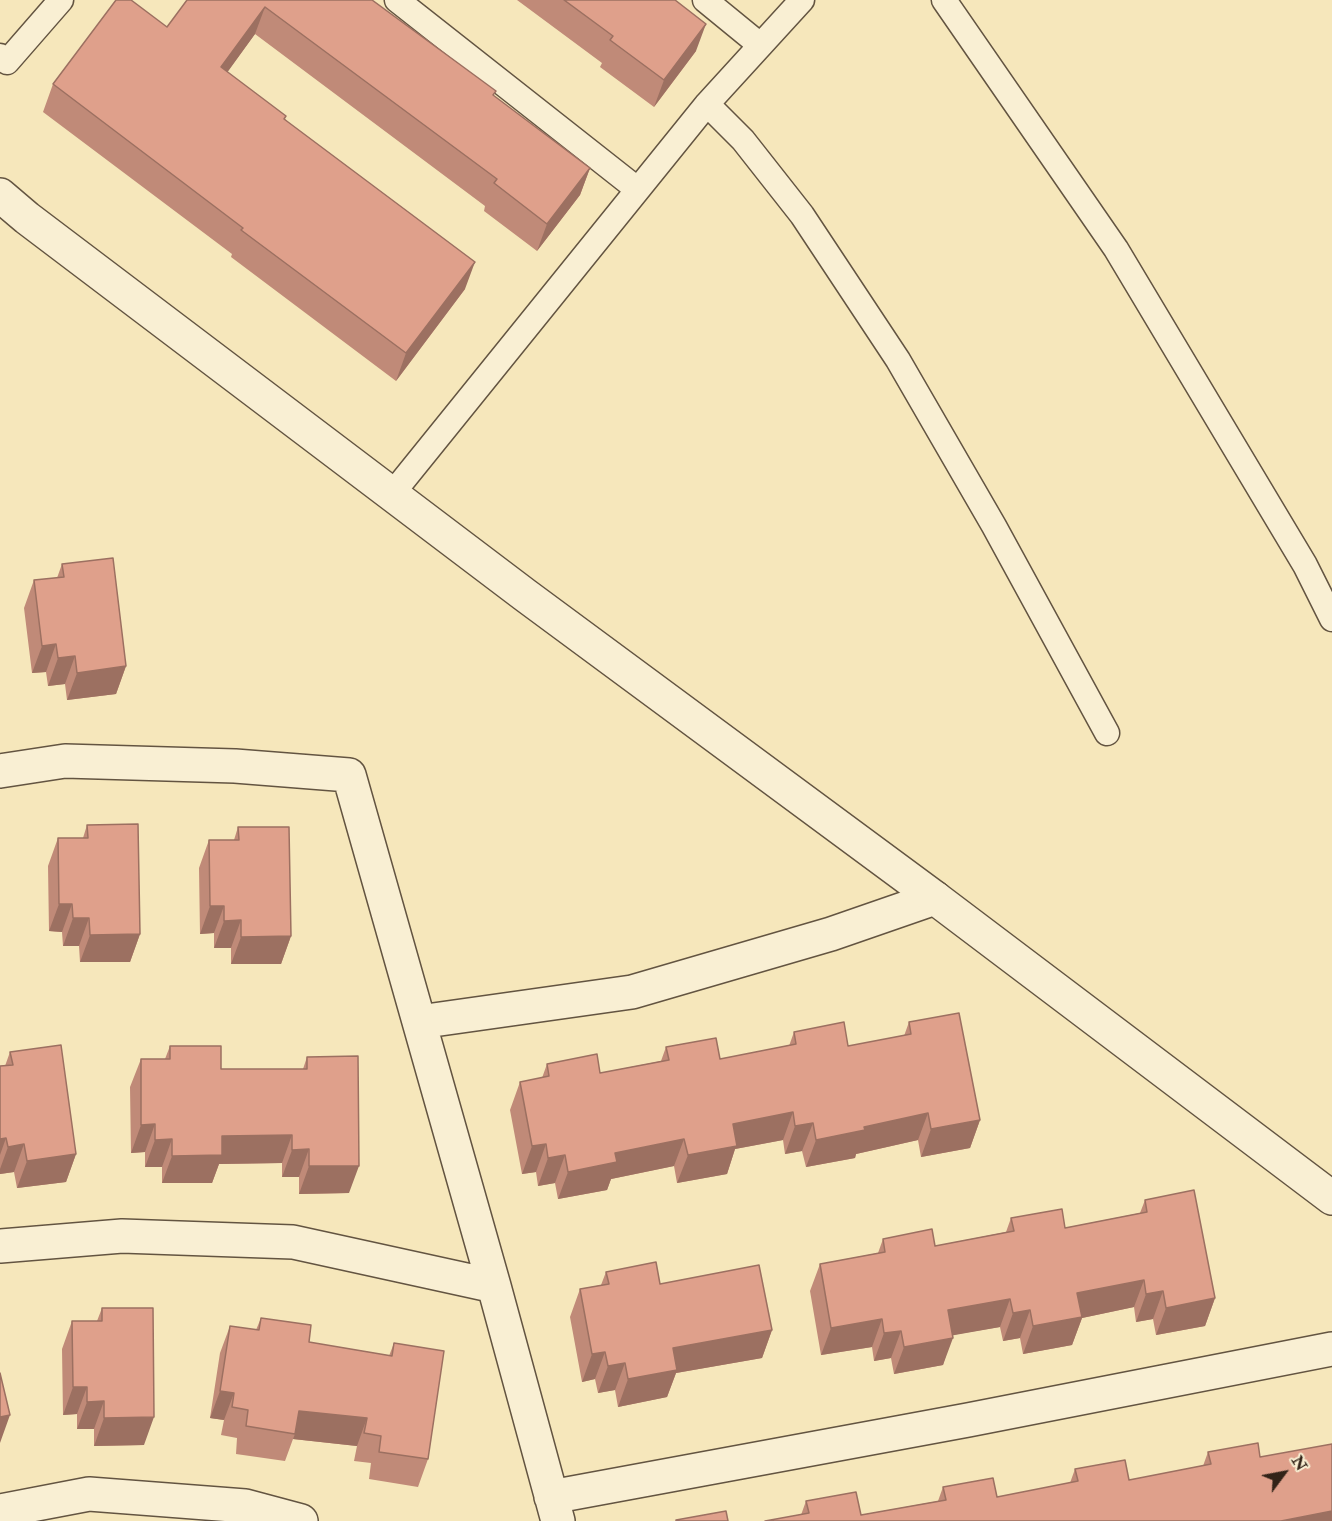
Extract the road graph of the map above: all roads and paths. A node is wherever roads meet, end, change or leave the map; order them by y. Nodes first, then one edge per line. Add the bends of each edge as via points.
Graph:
1 (61, 0) edge
2 (397, 0) edge
3 (705, 0) edge
4 (802, 0) edge
5 (944, 0) edge
6 (760, 45) junction
7 (0, 56) edge
8 (707, 104) junction
9 (638, 189) junction
10 (0, 195) edge
11 (392, 494) junction
12 (1332, 620) edge
13 (1107, 733) dead end
14 (0, 771) edge
15 (935, 898) junction
16 (419, 1022) junction
17 (1332, 1198) edge
18 (0, 1246) edge
19 (494, 1286) junction
20 (1332, 1348) edge
21 (554, 1509) edge
22 (0, 1511) edge
23 (301, 1521) edge

1 - 7 lane via 7,62
2 - 9 lane
3 - 6 lane
4 - 6 lane
5 - 12 lane via 1116,249 1305,565
6 - 8 lane
8 - 9 lane
8 - 13 lane via 743,140 802,215 898,360
9 - 11 lane
10 - 11 street
11 - 15 street
14 - 16 street via 65,761 235,766 349,775
15 - 16 street via 831,934 632,992
15 - 17 street
16 - 19 street
18 - 19 street via 122,1236 293,1242
19 - 21 street
20 - 21 street via 968,1420
22 - 23 street via 89,1494 245,1506

